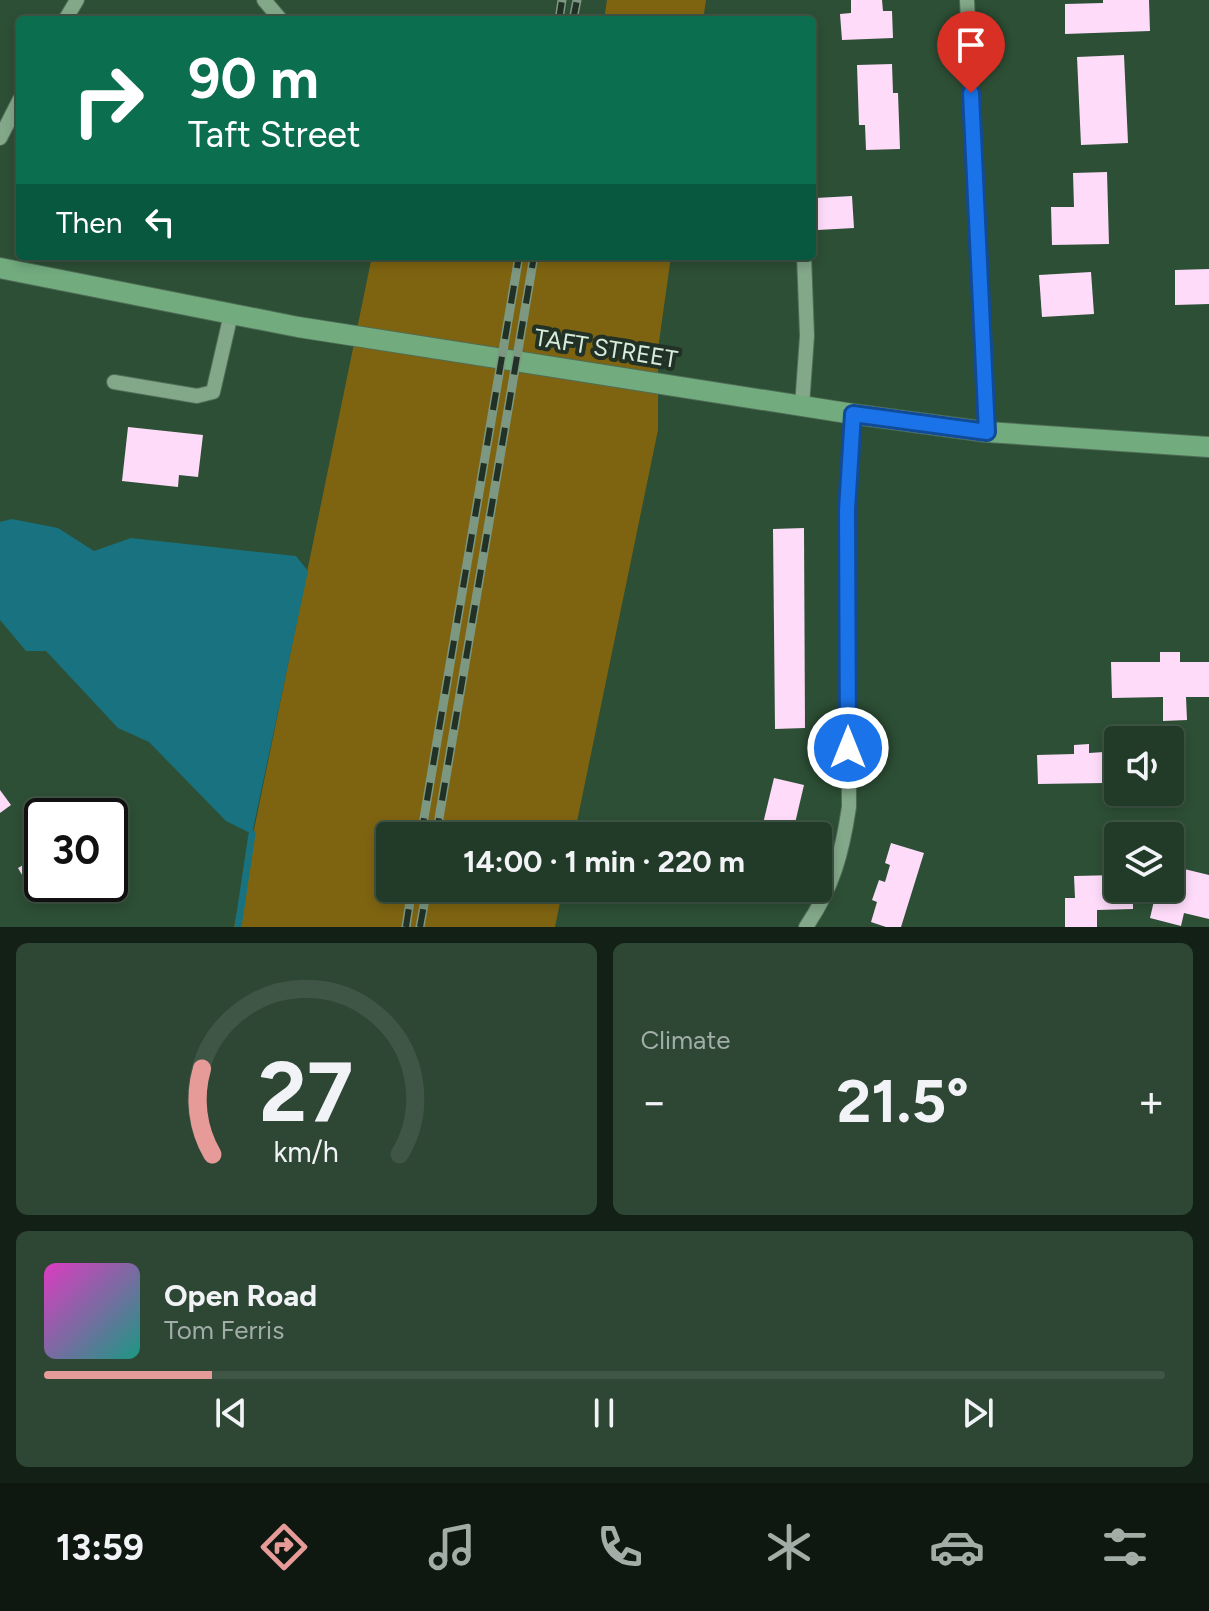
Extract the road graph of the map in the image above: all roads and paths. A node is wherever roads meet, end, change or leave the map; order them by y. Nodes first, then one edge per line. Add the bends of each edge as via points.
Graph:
1 (264, 0) edge
2 (967, 0) edge
3 (278, 16) edge
4 (16, 107) edge
5 (0, 138) edge
6 (804, 260) edge
7 (0, 268) edge
8 (231, 314) junction
9 (114, 382) dead end
10 (802, 406) junction
11 (853, 414) junction
12 (987, 432) junction
13 (1209, 447) edge
14 (809, 923) edge
15 (825, 927) edge

1 - 3 street
2 - 12 street
4 - 5 street
6 - 10 street
7 - 8 main road, TAFT STREET
8 - 9 street via 213,392 197,396
8 - 10 main road, TAFT STREET
10 - 11 main road, TAFT STREET
11 - 12 main road, TAFT STREET
11 - 14 street via 847,510 849,807 830,888
12 - 13 main road, TAFT STREET
14 - 15 street

